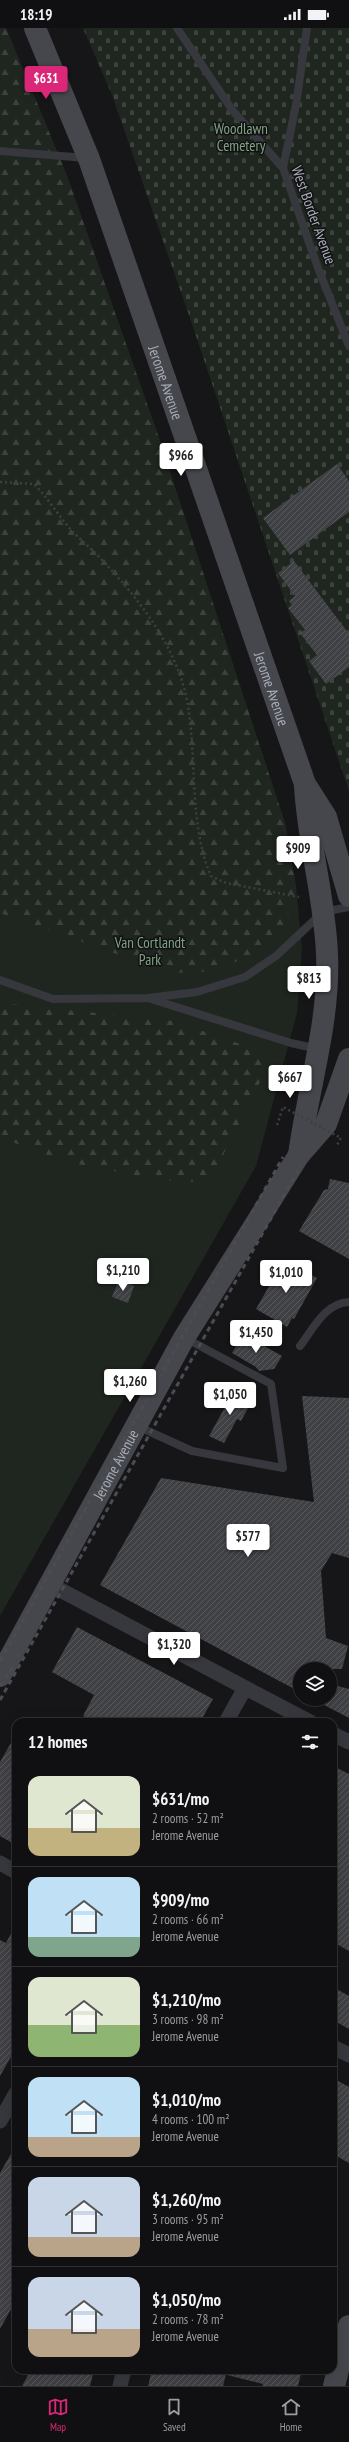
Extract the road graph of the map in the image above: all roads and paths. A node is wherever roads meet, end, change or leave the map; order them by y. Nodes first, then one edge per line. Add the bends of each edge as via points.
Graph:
1 (35, 28) edge
2 (177, 28) edge
3 (307, 28) edge
4 (0, 151) edge
5 (89, 158) junction
6 (283, 168) junction
7 (349, 346) edge
8 (0, 482) edge
9 (304, 784) junction
10 (349, 896) edge
11 (299, 897) dead end
12 (349, 907) edge
13 (323, 912) junction
14 (0, 980) edge
15 (148, 998) junction
16 (318, 1049) junction
17 (349, 1055) edge
18 (349, 1059) edge
19 (277, 1125) dead end
20 (337, 1145) dead end
21 (299, 1155) junction
22 (349, 1302) edge
23 (184, 1338) junction
24 (300, 1346) dead end
25 (137, 1426) junction
26 (51, 1586) junction
27 (0, 1676) edge
28 (245, 1688) junction
29 (228, 1718) edge
30 (302, 1718) edge
31 (337, 1736) edge
32 (349, 1742) edge
33 (0, 1863) edge
34 (12, 1870) edge
35 (337, 2049) edge
36 (349, 2055) edge
37 (12, 2100) edge
38 (0, 2121) edge
39 (349, 2326) edge
40 (123, 2374) edge
41 (120, 2386) edge
42 (334, 2386) edge

1 - 5 main road, Jerome Avenue
2 - 6 lane, West Border Avenue via 233,111
3 - 6 lane via 296,105
4 - 5 lane
5 - 9 main road, Jerome Avenue
6 - 7 lane, West Border Avenue
8 - 11 path via 34,484 74,533 117,577 165,642 182,680 188,705 200,829 205,861 212,876 232,884
9 - 10 main road, Jerome Avenue via 326,817
9 - 13 main road, Jerome Avenue via 307,823
12 - 13 lane
13 - 15 lane via 276,956 246,977 197,992
13 - 16 main road, Jerome Avenue via 327,992
14 - 15 lane via 52,999
15 - 16 lane via 291,1043
16 - 17 main road
16 - 21 main road, Jerome Avenue via 304,1114
18 - 21 main road, Jerome Avenue via 326,1124
19 - 20 path, bridge via 283,1107 341,1138
21 - 23 main road, Jerome Avenue
22 - 24 lane via 340,1302 326,1311
23 - 25 main road, Jerome Avenue
23 - 25 lane via 271,1384 282,1468 192,1451
25 - 26 main road, Jerome Avenue
26 - 27 main road, Jerome Avenue
26 - 28 street
28 - 29 street
28 - 30 street
31 - 32 street
33 - 34 street
35 - 36 street
37 - 38 street
39 - 42 main road
40 - 41 street

